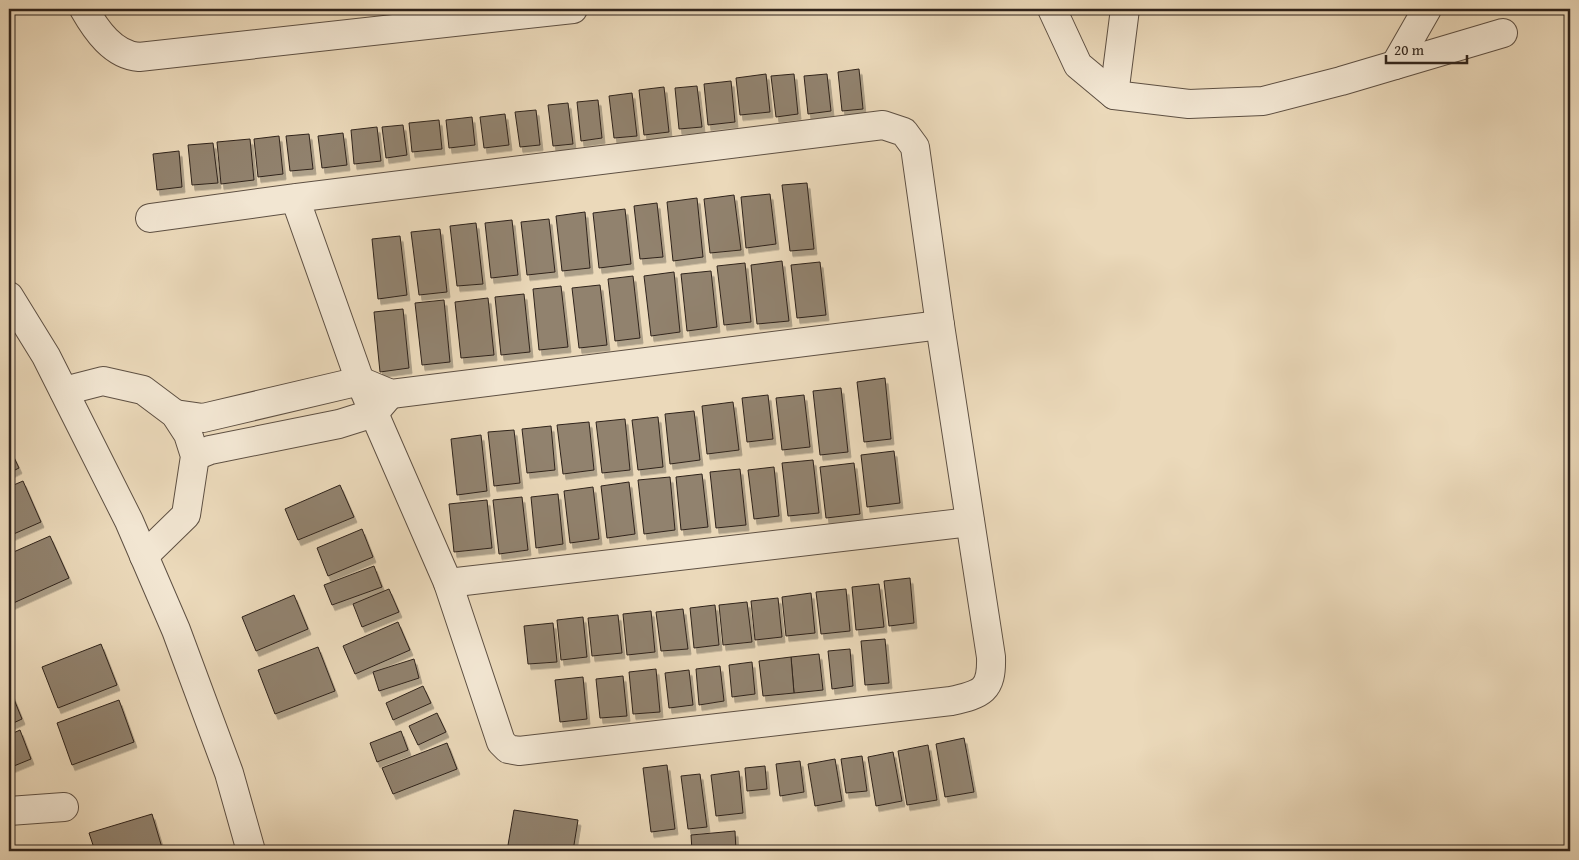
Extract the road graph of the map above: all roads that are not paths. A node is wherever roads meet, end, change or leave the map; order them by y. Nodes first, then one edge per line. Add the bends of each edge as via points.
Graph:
1 (84, 9) edge
2 (573, 9) edge
3 (1052, 9) edge
4 (1126, 9) edge
5 (1428, 9) edge
6 (1503, 33) dead end
7 (1395, 65) junction
8 (1114, 95) junction
9 (295, 198) junction
10 (150, 218) dead end
11 (9, 296) edge
12 (940, 325) junction
13 (360, 381) junction
14 (64, 392) junction
15 (382, 404) junction
16 (175, 414) junction
17 (195, 456) junction
18 (970, 522) junction
19 (144, 556) junction
20 (448, 582) junction
21 (64, 807) dead end
22 (9, 811) edge
23 (251, 851) edge

1 - 2 street via 94,28 120,52 139,57
3 - 8 street via 1078,66
4 - 8 street
5 - 7 street
6 - 7 street
7 - 8 street via 1263,101 1189,104
9 - 10 street
9 - 12 street via 883,125 904,132 915,147
9 - 13 street
11 - 14 street
12 - 15 street
12 - 18 street
13 - 15 street
13 - 16 street via 203,418
14 - 16 street via 111,383 143,390
14 - 19 street
15 - 17 street via 339,424 210,450
15 - 20 street
16 - 17 street via 188,434
17 - 19 street via 186,515
18 - 20 street
18 - 20 street via 992,657 992,673 983,690 951,701 558,747 519,751 508,749 501,742
19 - 23 street via 176,630 229,773
21 - 22 street

